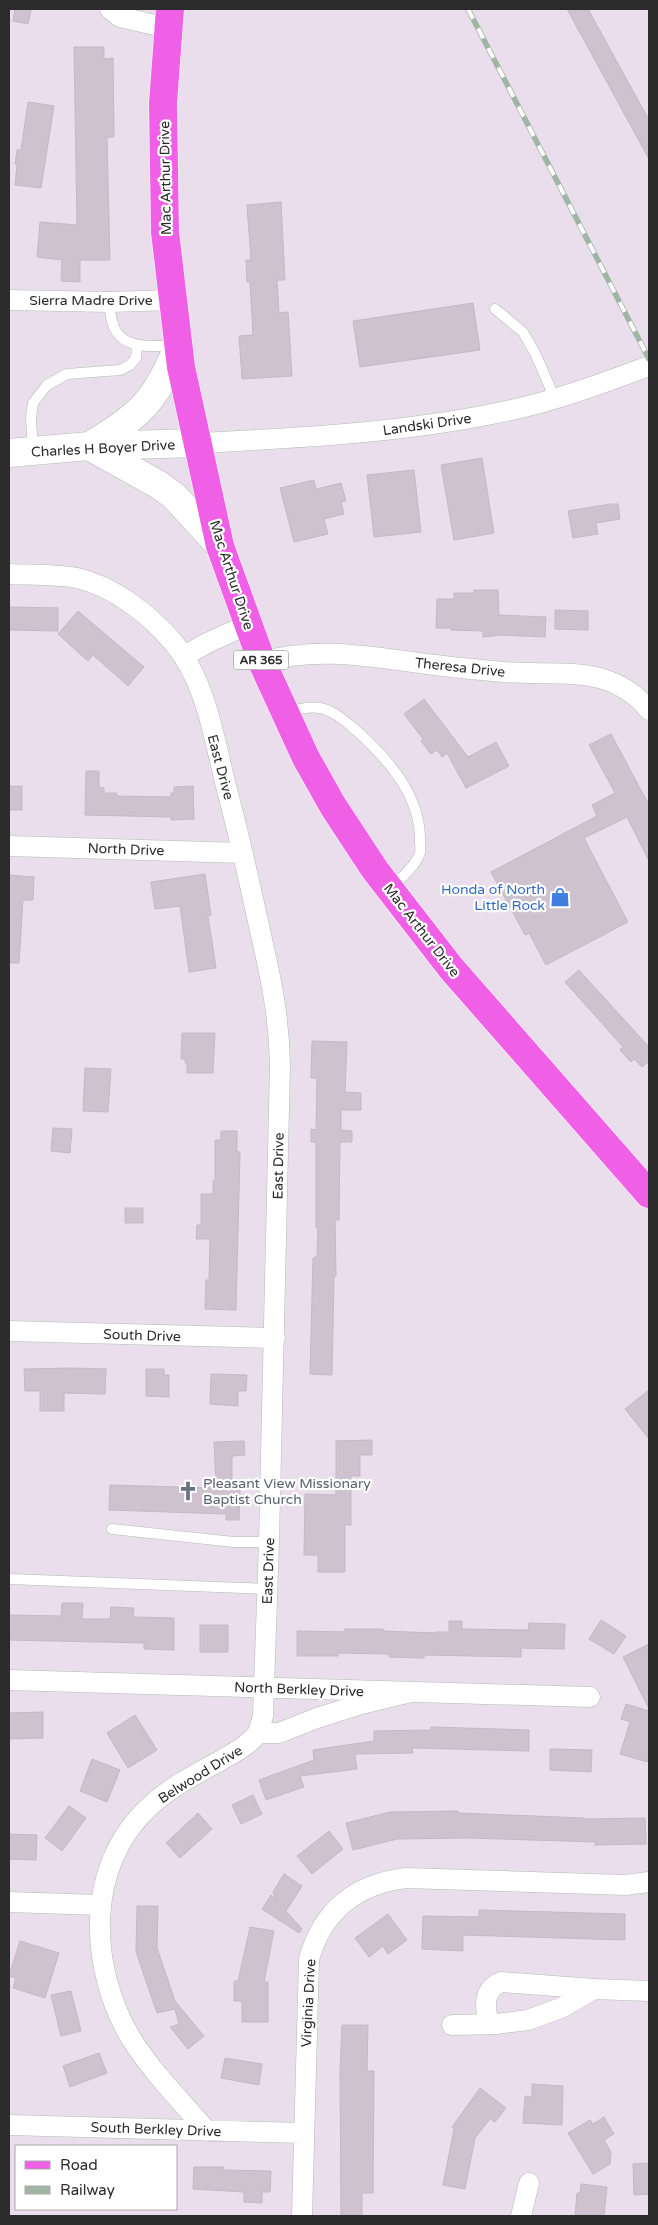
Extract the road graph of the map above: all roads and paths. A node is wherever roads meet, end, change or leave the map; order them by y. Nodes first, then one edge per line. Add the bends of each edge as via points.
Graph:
1 (110, 9) edge
2 (169, 18) edge
3 (9, 300) edge
4 (173, 300) junction
5 (110, 302) junction
6 (494, 309) dead end
7 (137, 346) junction
8 (178, 346) junction
9 (649, 366) edge
10 (555, 399) junction
11 (197, 443) junction
12 (89, 446) junction
13 (21, 452) edge
14 (220, 546) junction
15 (9, 574) edge
16 (248, 625) junction
17 (184, 656) junction
18 (262, 662) junction
19 (649, 710) edge
20 (284, 713) junction
21 (9, 846) edge
22 (243, 852) junction
23 (390, 889) junction
24 (649, 1194) edge
25 (9, 1331) edge
26 (275, 1338) junction
27 (112, 1529) dead end
28 (269, 1542) junction
29 (9, 1579) edge
30 (268, 1590) junction
31 (9, 1680) edge
32 (263, 1688) junction
33 (411, 1692) junction
34 (590, 1697) dead end
35 (258, 1733) junction
36 (649, 1882) edge
37 (9, 1902) edge
38 (100, 1905) junction
39 (594, 1989) junction
40 (649, 1991) edge
41 (489, 2024) junction
42 (452, 2025) dead end
43 (9, 2125) edge
44 (207, 2131) junction
45 (304, 2133) junction
46 (529, 2183) dead end
47 (302, 2216) edge
48 (521, 2216) edge

1 - 2 street via 120,17
2 - 4 main road, Mac Arthur Drive / AR 365 via 163,103 165,232
3 - 5 street, Sierra Madre Drive
4 - 5 street, Sierra Madre Drive
4 - 8 main road, Mac Arthur Drive / AR 365
5 - 7 lane via 112,325 123,339
6 - 10 lane via 523,332
7 - 8 lane
7 - 13 lane via 136,358 130,366 67,374 47,385 33,403
8 - 11 main road, Mac Arthur Drive / AR 365
8 - 12 street via 162,381 143,409 116,431
9 - 10 street, Landski Drive
10 - 11 street, Landski Drive via 468,419 392,429
11 - 12 street, Charles H Boyer Drive
11 - 14 main road, Mac Arthur Drive / AR 365
12 - 13 street, Charles H Boyer Drive
12 - 14 street via 159,485
14 - 16 main road, Mac Arthur Drive / AR 365
15 - 17 street, East Drive via 78,578 115,593 155,624
16 - 17 street
16 - 18 main road, Mac Arthur Drive / AR 365
17 - 22 street, East Drive via 204,700
18 - 19 street, Theresa Drive via 292,654 328,653 504,672 600,678 631,692
18 - 20 main road, Mac Arthur Drive / AR 365
20 - 23 main road, Mac Arthur Drive / AR 365 via 333,806
20 - 23 lane via 302,707 334,713 375,747 401,778 413,802 420,827 420,853
21 - 22 street, North Drive
22 - 26 street, East Drive via 279,1024
23 - 24 main road, Mac Arthur Drive / AR 365 via 451,968
25 - 26 street, South Drive
26 - 28 street, East Drive
27 - 28 lane via 234,1542
28 - 30 street, East Drive
29 - 30 lane
30 - 32 street, East Drive
31 - 32 street, North Berkley Drive
32 - 33 street, North Berkley Drive
32 - 35 street via 263,1716
33 - 34 street, North Berkley Drive
33 - 35 street via 316,1718 280,1733
35 - 38 street, Belwood Drive via 244,1747 180,1784 148,1807 131,1826 116,1851 105,1878
36 - 45 street, Virginia Drive via 625,1885 406,1878 373,1885 347,1900 327,1920 309,1959
37 - 38 street
38 - 44 street, Belwood Drive via 99,1938 104,1970 118,2012 138,2048
39 - 40 street
39 - 41 street via 549,2014
39 - 41 street via 501,1982 489,1991 485,2004
41 - 42 street
43 - 44 street, South Berkley Drive
44 - 45 street, South Berkley Drive
45 - 47 street, Virginia Drive
46 - 48 street

